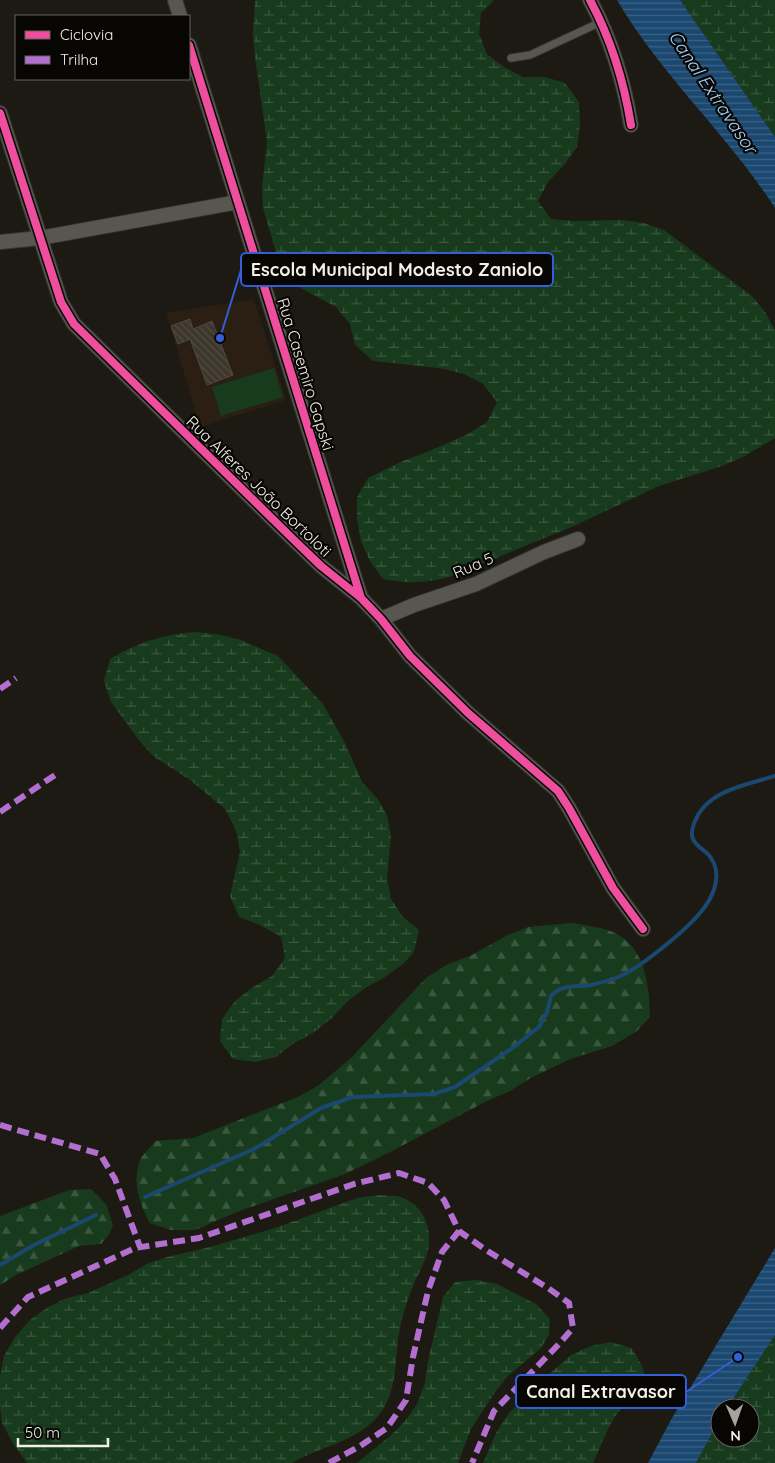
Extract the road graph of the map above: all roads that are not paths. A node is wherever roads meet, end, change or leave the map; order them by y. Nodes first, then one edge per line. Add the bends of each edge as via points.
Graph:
1 (175, 0) edge
2 (590, 0) edge
3 (180, 15) edge
4 (602, 21) junction
5 (190, 48) edge
6 (511, 58) dead end
7 (0, 113) edge
8 (631, 125) dead end
9 (238, 202) junction
10 (40, 238) junction
11 (0, 242) edge
12 (578, 539) dead end
13 (361, 598) junction
14 (382, 619) junction
15 (643, 929) dead end

1 - 3 street
2 - 4 street
4 - 6 lane via 538,51
4 - 8 street via 621,79
5 - 9 street, Rua Casemiro Gapski
7 - 10 street, Rua Alferes João Bortoloti
9 - 10 street
9 - 13 street, Rua Casemiro Gapski
10 - 11 street
10 - 13 street, Rua Alferes João Bortoloti via 61,302 74,324 321,566
12 - 14 street, Rua 5 via 476,584
13 - 14 street, Rua Alferes João Bortoloti
14 - 15 street, Rua Alferes João Bortoloti via 410,656 468,713 558,791 613,888

